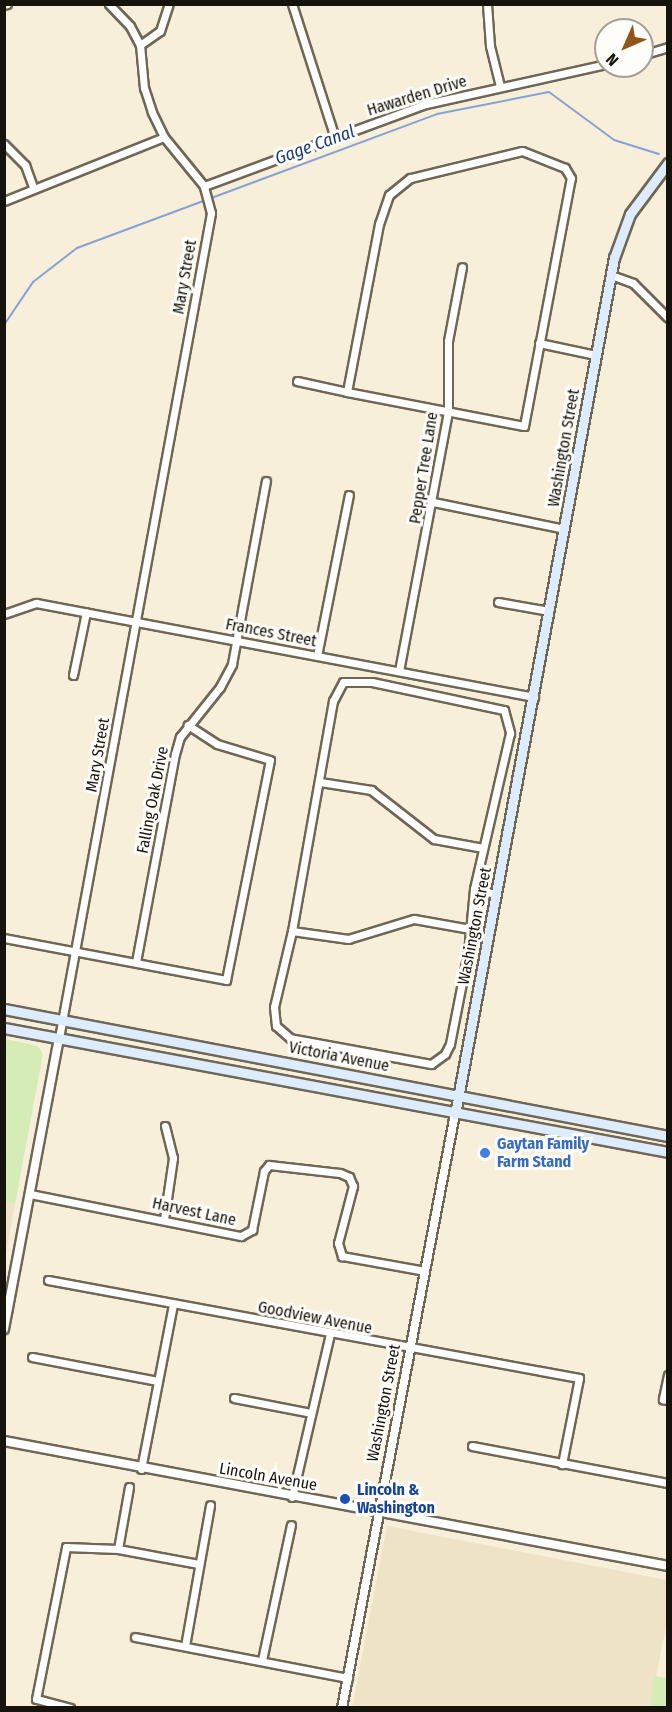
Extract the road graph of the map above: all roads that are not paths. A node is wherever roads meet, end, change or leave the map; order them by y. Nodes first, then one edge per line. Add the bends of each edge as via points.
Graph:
1 (109, 4) edge
2 (169, 4) edge
3 (292, 4) edge
4 (487, 4) edge
5 (140, 45) junction
6 (594, 66) edge
7 (500, 86) junction
8 (164, 137) junction
9 (335, 138) junction
10 (4, 144) edge
11 (667, 165) edge
12 (33, 187) junction
13 (205, 190) junction
14 (4, 201) edge
15 (462, 267) dead end
16 (611, 275) junction
17 (668, 318) edge
18 (539, 343) junction
19 (596, 355) junction
20 (297, 381) dead end
21 (347, 392) junction
22 (448, 412) junction
23 (266, 481) dead end
24 (349, 495) dead end
25 (433, 502) junction
26 (564, 529) junction
27 (498, 602) dead end
28 (549, 611) junction
29 (86, 612) junction
30 (4, 614) edge
31 (138, 622) junction
32 (237, 640) junction
33 (317, 656) junction
34 (399, 671) junction
35 (73, 675) dead end
36 (534, 697) junction
37 (188, 725) junction
38 (320, 782) junction
39 (483, 848) junction
40 (474, 889) junction
41 (496, 894) junction
42 (470, 929) junction
43 (292, 930) junction
44 (4, 938) edge
45 (77, 952) junction
46 (136, 962) junction
47 (4, 1009) edge
48 (63, 1019) junction
49 (4, 1028) edge
50 (59, 1038) junction
51 (458, 1095) junction
52 (455, 1114) junction
53 (165, 1126) dead end
54 (668, 1136) edge
55 (668, 1152) edge
56 (30, 1194) junction
57 (164, 1219) junction
58 (425, 1271) junction
59 (48, 1280) dead end
60 (174, 1305) junction
61 (4, 1329) edge
62 (330, 1334) junction
63 (409, 1349) junction
64 (32, 1357) dead end
65 (668, 1375) edge
66 (158, 1381) junction
67 (234, 1398) dead end
68 (665, 1399) edge
69 (311, 1413) junction
70 (4, 1442) edge
71 (472, 1446) dead end
72 (562, 1464) junction
73 (141, 1469) junction
74 (668, 1483) edge
75 (129, 1487) dead end
76 (292, 1497) junction
77 (210, 1505) dead end
78 (378, 1512) junction
79 (291, 1525) dead end
80 (118, 1549) junction
81 (199, 1564) junction
82 (668, 1566) edge
83 (135, 1637) dead end
84 (185, 1646) junction
85 (262, 1660) junction
86 (348, 1678) junction
87 (70, 1707) edge
88 (342, 1707) edge

1 - 5 street via 130,26
2 - 5 street via 160,31
3 - 9 street
4 - 7 street via 490,46
5 - 8 street via 144,88
6 - 7 street, Hawarden Drive
7 - 9 street, Hawarden Drive via 426,104
8 - 12 street
8 - 13 street
9 - 13 street, Hawarden Drive
10 - 12 street via 25,165
11 - 16 main road, Washington Street via 630,214
12 - 14 street
13 - 31 street, Mary Street via 210,221
15 - 22 street, Pepper Tree Lane via 448,341
16 - 17 street via 633,283
16 - 19 main road, Washington Street
18 - 19 street
18 - 21 street via 571,178 564,168 522,151 410,178 389,195 379,224
18 - 22 street via 524,426
19 - 26 main road, Washington Street
20 - 21 street
21 - 22 street
22 - 25 street, Pepper Tree Lane
23 - 32 street, Falling Oak Drive
24 - 33 street
25 - 26 street
25 - 34 street, Pepper Tree Lane
26 - 28 main road, Washington Street
27 - 28 street
28 - 36 main road, Washington Street
29 - 30 street, Frances Street via 36,603
29 - 31 street, Frances Street
29 - 35 street
31 - 32 street, Frances Street
31 - 45 street, Mary Street
32 - 33 street, Frances Street
32 - 37 street, Falling Oak Drive via 228,674
33 - 34 street, Frances Street
34 - 36 street, Frances Street
36 - 41 main road, Washington Street
37 - 46 street, Falling Oak Drive via 175,754
37 - 46 street via 217,744 270,760 226,980
38 - 39 street via 371,790 434,839
38 - 39 street via 333,702 343,682 372,682 504,710 510,733
38 - 43 street
39 - 40 street
40 - 41 street
40 - 42 street
41 - 51 main road, Washington Street
42 - 43 street via 414,918 348,939
42 - 43 street via 450,1044 439,1060 422,1065 290,1038 276,1026 274,1007
44 - 45 street
45 - 46 street
45 - 48 street, Mary Street
47 - 48 main road, Victoria Avenue
48 - 50 street, Mary Street
48 - 51 main road, Victoria Avenue
49 - 50 main road, Victoria Avenue
50 - 52 main road, Victoria Avenue
50 - 56 street, Mary Street
51 - 52 main road, Washington Street
51 - 54 main road, Victoria Avenue
52 - 55 main road, Victoria Avenue
52 - 58 street, Washington Street
53 - 57 street via 173,1158
56 - 57 street, Harvest Lane
56 - 61 street, Mary Street
57 - 58 street, Harvest Lane via 247,1235 252,1230 264,1171 269,1165 340,1173 350,1177 354,1186 338,1244 342,1256
58 - 63 street, Washington Street
59 - 60 street, Goodview Avenue
60 - 62 street, Goodview Avenue
60 - 66 street
62 - 63 street, Goodview Avenue
62 - 69 street
63 - 72 street, Goodview Avenue via 579,1378
63 - 78 street, Washington Street
64 - 66 street
65 - 68 street
66 - 73 street
67 - 69 street
69 - 76 street
70 - 73 street, Lincoln Avenue
71 - 72 street
72 - 74 street
73 - 76 street, Lincoln Avenue
75 - 80 street
76 - 78 street, Lincoln Avenue
77 - 81 street
78 - 82 street, Lincoln Avenue
78 - 86 street, Washington Street
79 - 85 street
80 - 81 street
80 - 87 street via 66,1547 36,1699
81 - 84 street
83 - 84 street
84 - 85 street
85 - 86 street
86 - 88 street, Washington Street

